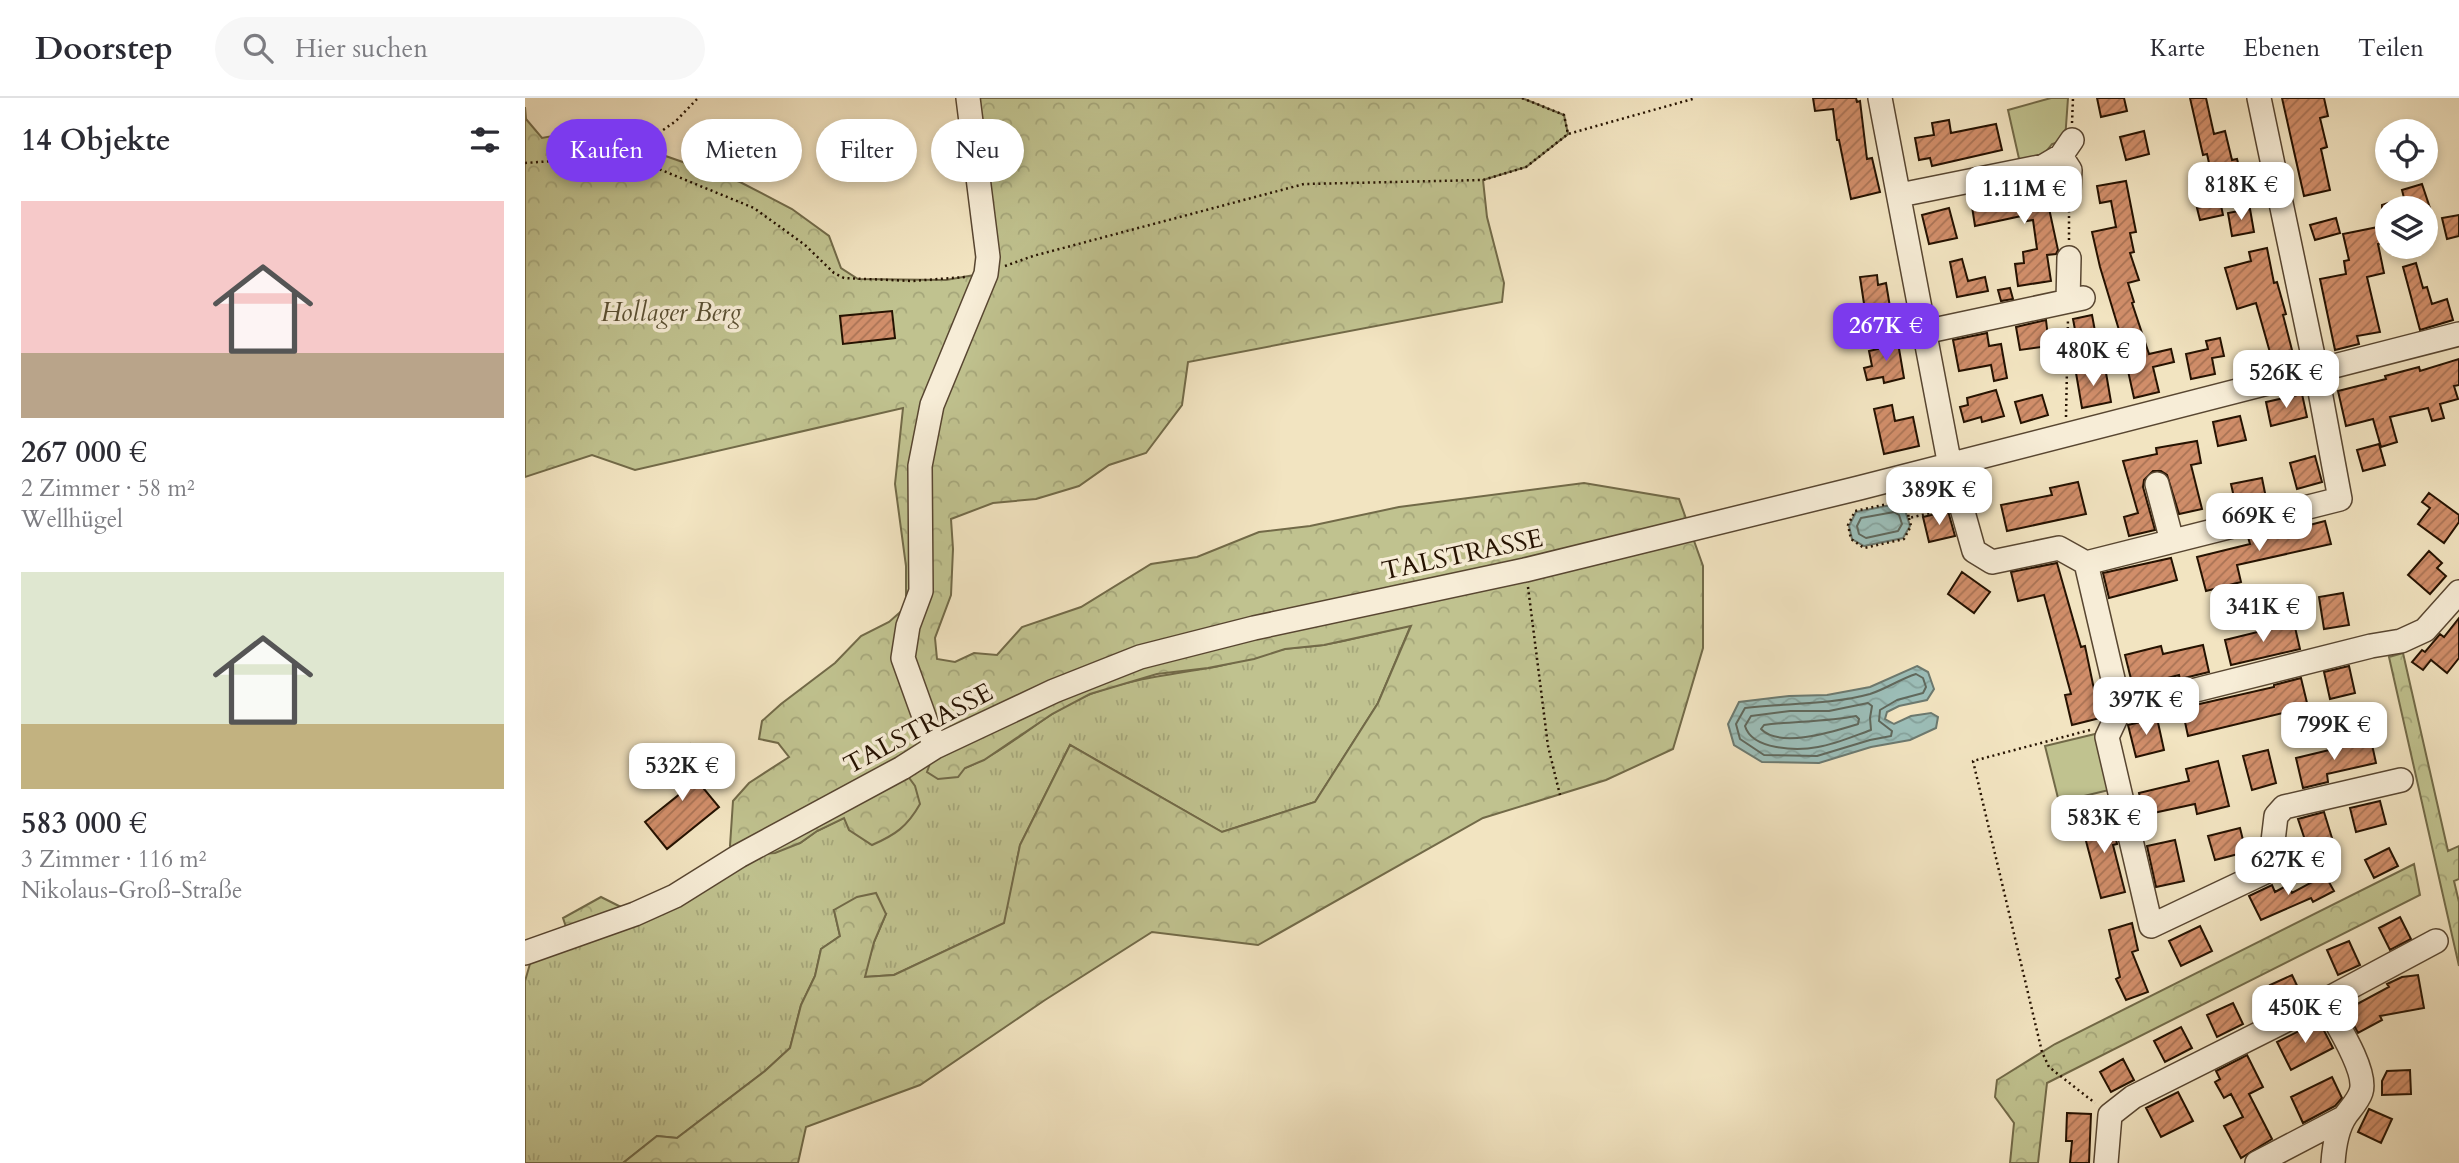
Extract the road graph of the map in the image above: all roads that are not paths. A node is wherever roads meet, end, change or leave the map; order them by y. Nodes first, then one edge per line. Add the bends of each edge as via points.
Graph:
1 (968, 98) edge
2 (1880, 98) edge
3 (2259, 98) edge
4 (2070, 191) road end
5 (1900, 195) junction
6 (2069, 258) road end
7 (1924, 332) junction
8 (2459, 334) edge
9 (2316, 370) junction
10 (1950, 466) junction
11 (2157, 484) dead end
12 (2172, 541) junction
13 (2086, 563) junction
14 (2459, 592) edge
15 (2117, 716) junction
16 (935, 747) junction
17 (2401, 780) dead end
18 (2436, 941) dead end
19 (525, 953) edge
20 (2324, 1001) junction
21 (2343, 1118) junction
22 (2106, 1163) edge
23 (2257, 1163) edge
24 (2333, 1163) edge

1 - 16 street via 988,257 986,274 932,405 919,466 921,591 903,658
2 - 5 street
3 - 9 street
4 - 5 street via 2066,148 2044,166
5 - 7 street
6 - 7 street via 2075,300
7 - 10 street
8 - 9 street, TALSTRASSE
9 - 10 street, TALSTRASSE
9 - 12 street via 2340,499
10 - 13 street via 1974,551 1992,562 2059,548
10 - 16 street, TALSTRASSE via 1525,570 1140,657
11 - 12 street
12 - 13 street
13 - 15 street
14 - 15 street via 2425,630 2401,641
15 - 17 street via 2107,737 2151,926 2265,872 2276,816 2284,807
16 - 19 street, TALSTRASSE via 674,896
18 - 20 street
20 - 21 street via 2361,1077 2361,1093
20 - 22 street via 2133,1097 2110,1115
21 - 23 street
21 - 24 street

